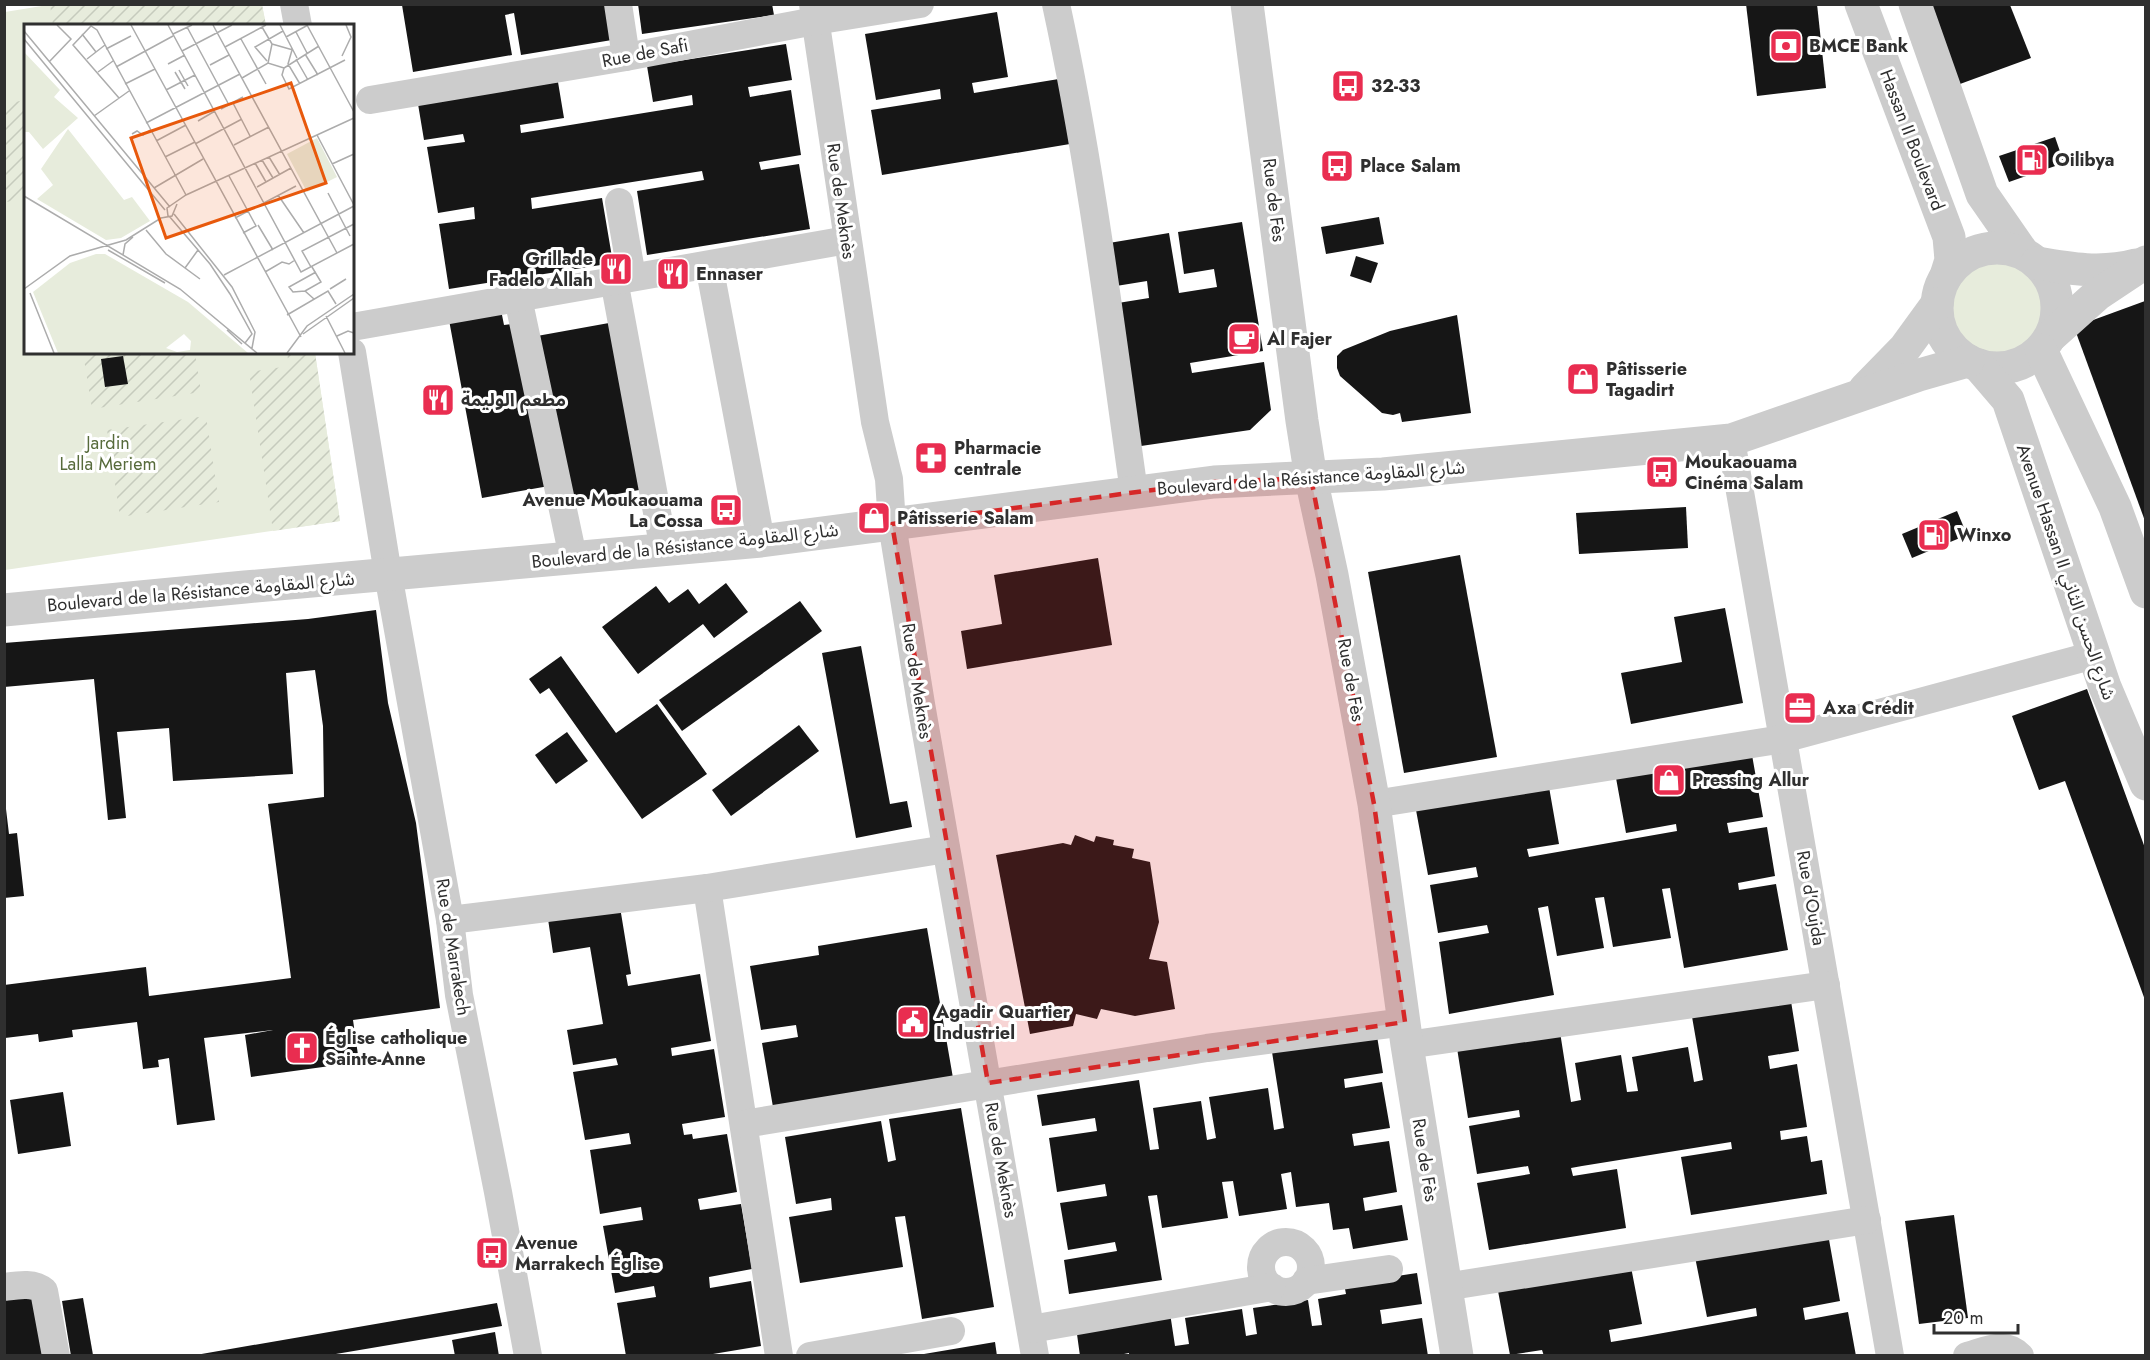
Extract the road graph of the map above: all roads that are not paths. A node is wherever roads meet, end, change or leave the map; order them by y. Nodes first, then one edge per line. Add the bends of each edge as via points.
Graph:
1 (294, 4) edge
2 (618, 4) edge
3 (920, 4) edge
4 (1056, 4) edge
5 (1247, 4) edge
6 (1861, 4) edge
7 (1915, 4) edge
8 (814, 13) edge
9 (298, 24) edge
10 (626, 57) junction
11 (370, 100) dead end
12 (619, 202) dead end
13 (847, 240) junction
14 (2030, 258) junction
15 (2145, 262) edge
16 (709, 265) junction
17 (623, 278) junction
18 (1941, 290) junction
19 (518, 298) junction
20 (354, 327) edge
21 (2046, 343) junction
22 (352, 354) edge
23 (1973, 363) junction
24 (1859, 395) junction
25 (1731, 440) junction
26 (1311, 478) junction
27 (1134, 492) junction
28 (892, 524) junction
29 (761, 541) junction
30 (664, 550) junction
31 (573, 557) junction
32 (388, 574) junction
33 (2145, 592) edge
34 (4, 610) edge
35 (2094, 655) junction
36 (1784, 739) junction
37 (2145, 784) edge
38 (1374, 804) junction
39 (946, 849) junction
40 (707, 888) junction
41 (450, 920) junction
42 (1826, 985) junction
43 (1406, 1033) junction
44 (988, 1083) junction
45 (744, 1124) junction
46 (1866, 1220) junction
47 (1389, 1269) dead end
48 (1306, 1281) junction
49 (4, 1287) edge
50 (1272, 1287) junction
51 (1445, 1287) junction
52 (951, 1331) dead end
53 (1033, 1342) edge
54 (839, 1353) edge
55 (56, 1356) edge
56 (528, 1356) edge
57 (779, 1356) edge
58 (810, 1356) edge
59 (1456, 1356) edge
60 (1890, 1356) edge
61 (1967, 1356) edge
62 (2020, 1356) edge

1 - 9 street
2 - 10 street
3 - 8 street, Rue de Safi
4 - 27 street via 1098,233
5 - 26 street, Rue de Fès
6 - 18 street, Hassan II Boulevard via 1949,237 1951,260
7 - 14 street via 1982,194
8 - 10 street, Rue de Safi
8 - 13 street, Rue de Meknès
10 - 11 street, Rue de Safi
12 - 17 street
13 - 16 street
13 - 28 street, Rue de Meknès via 875,422 889,479
14 - 15 street via 2069,269 2098,271
14 - 18 street via 2005,248 1986,249 1955,265
14 - 21 street via 2048,275 2056,297 2056,322
15 - 21 street via 2098,294
16 - 17 street
16 - 29 street
17 - 19 street
17 - 30 street
18 - 23 street via 1939,323 1946,340
18 - 24 street, Boulevard de la Résistance شارع المقاومة via 1905,348
19 - 20 street
19 - 31 street
21 - 23 street via 2019,364 1996,368
21 - 33 street via 2115,507
22 - 32 street, Rue de Marrakech
23 - 24 street, Boulevard de la Résistance شارع المقاومة via 1919,375
23 - 35 street, Avenue Hassan II شارع الحسن الثاني via 2008,400
24 - 25 street, Boulevard de la Résistance شارع المقاومة
25 - 26 street, Boulevard de la Résistance شارع المقاومة via 1504,464
25 - 36 street, Rue d'Oujda
26 - 27 street, Boulevard de la Résistance شارع المقاومة via 1214,482
26 - 38 street, Rue de Fès
27 - 28 street, Boulevard de la Résistance شارع المقاومة
28 - 29 street, Boulevard de la Résistance شارع المقاومة
28 - 39 street, Rue de Meknès
29 - 30 street, Boulevard de la Résistance شارع المقاومة
30 - 31 street, Boulevard de la Résistance شارع المقاومة
31 - 32 street, Boulevard de la Résistance شارع المقاومة
32 - 34 street, Boulevard de la Résistance شارع المقاومة
32 - 41 street, Rue de Marrakech
35 - 36 street
35 - 37 street, Avenue Hassan II شارع الحسن الثاني
36 - 38 street
36 - 42 street, Rue d'Oujda
38 - 43 street, Rue de Fès
39 - 40 street
39 - 44 street, Rue de Meknès
40 - 41 street
40 - 45 street
41 - 56 street, Rue de Marrakech via 459,995
42 - 43 street
42 - 46 street, Rue d'Oujda
43 - 44 street via 1207,1048
43 - 51 street, Rue de Fès
44 - 45 street
44 - 53 street, Rue de Meknès
45 - 57 street
46 - 51 street
46 - 60 street, Rue d'Oujda
47 - 48 street
48 - 50 street via 1290,1291
48 - 50 street via 1310,1272 1306,1253 1291,1242 1281,1242 1272,1246 1262,1261 1261,1271
49 - 55 street via 31,1285 44,1291
50 - 53 street
51 - 59 street, Rue de Fès
52 - 54 street
54 - 58 street
61 - 62 street via 2004,1346 2013,1348

